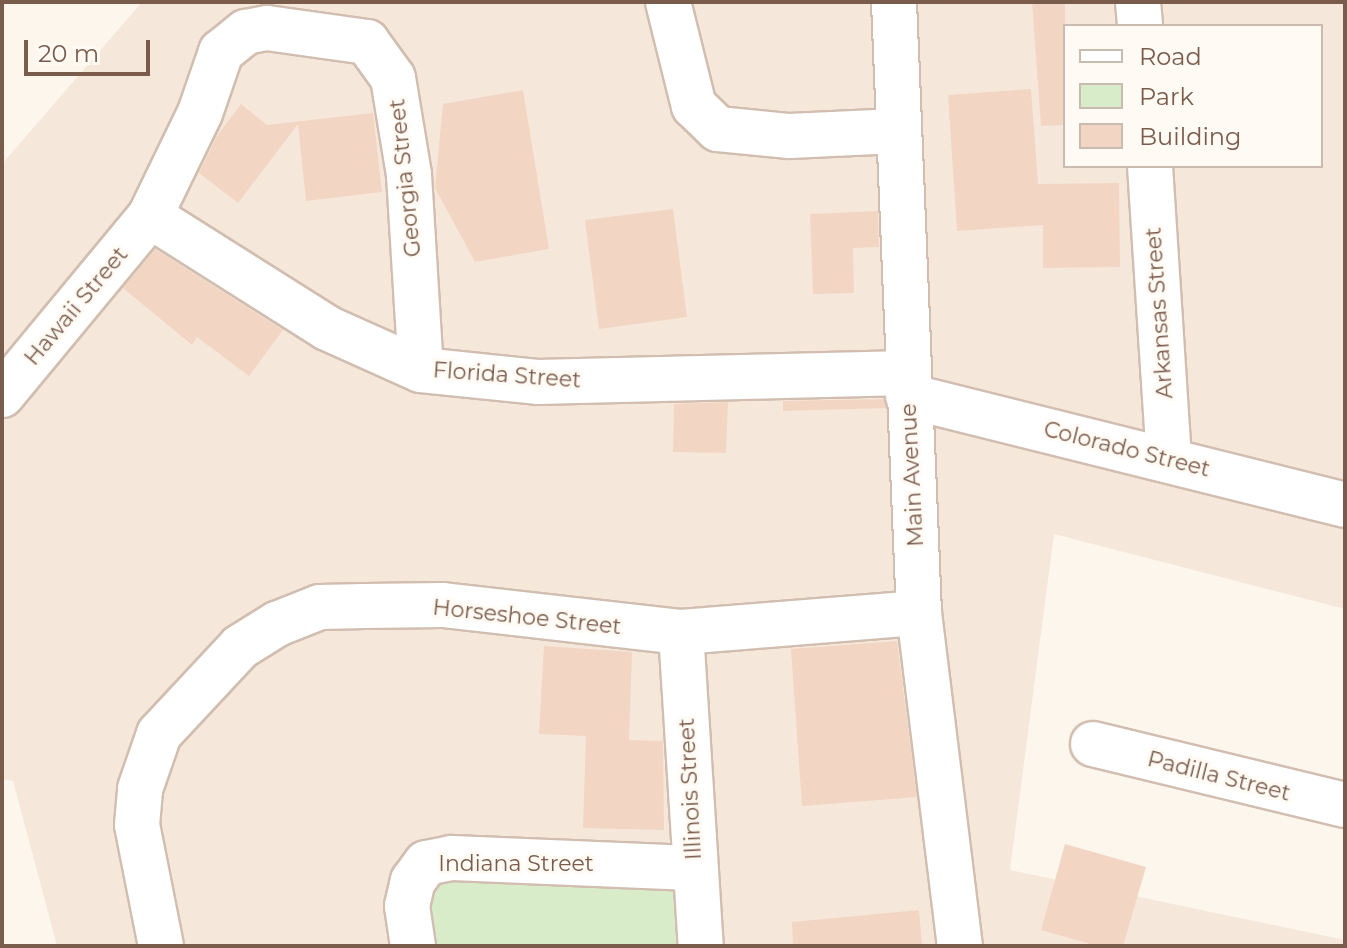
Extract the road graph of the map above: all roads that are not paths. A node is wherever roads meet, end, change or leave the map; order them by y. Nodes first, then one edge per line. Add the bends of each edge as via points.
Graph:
1 (668, 2) edge
2 (894, 2) edge
3 (1138, 2) edge
4 (1140, 24) edge
5 (897, 131) junction
6 (1150, 168) edge
7 (150, 216) junction
8 (421, 370) junction
9 (907, 385) junction
10 (2, 395) edge
11 (1169, 459) junction
12 (1345, 505) edge
13 (919, 613) junction
14 (681, 632) junction
15 (1093, 744) dead end
16 (1345, 805) edge
17 (694, 868) junction
18 (161, 946) edge
19 (413, 946) edge
20 (701, 946) edge
21 (960, 946) edge

1 - 5 street via 694,106 718,129 790,136
2 - 5 street, Main Avenue
3 - 4 street
5 - 9 street, Main Avenue
6 - 11 street, Arkansas Street
7 - 8 street, Florida Street via 327,328
7 - 8 street, Georgia Street via 200,113 221,52 234,39 267,28 367,42 393,78 399,99
7 - 10 street, Hawaii Street
8 - 9 street, Florida Street via 539,382
9 - 11 street, Colorado Street
9 - 13 street, Main Avenue
11 - 12 street, Colorado Street
13 - 14 street, Horseshoe Street
13 - 21 street, Main Avenue
14 - 17 street, Illinois Street
14 - 18 street, Horseshoe Street via 443,605 320,607 277,624 240,647 200,686 154,747 140,789 137,825
15 - 16 street, Padilla Street
17 - 19 street, Indiana Street via 451,858 426,863 413,881 407,906
17 - 20 street, Illinois Street

